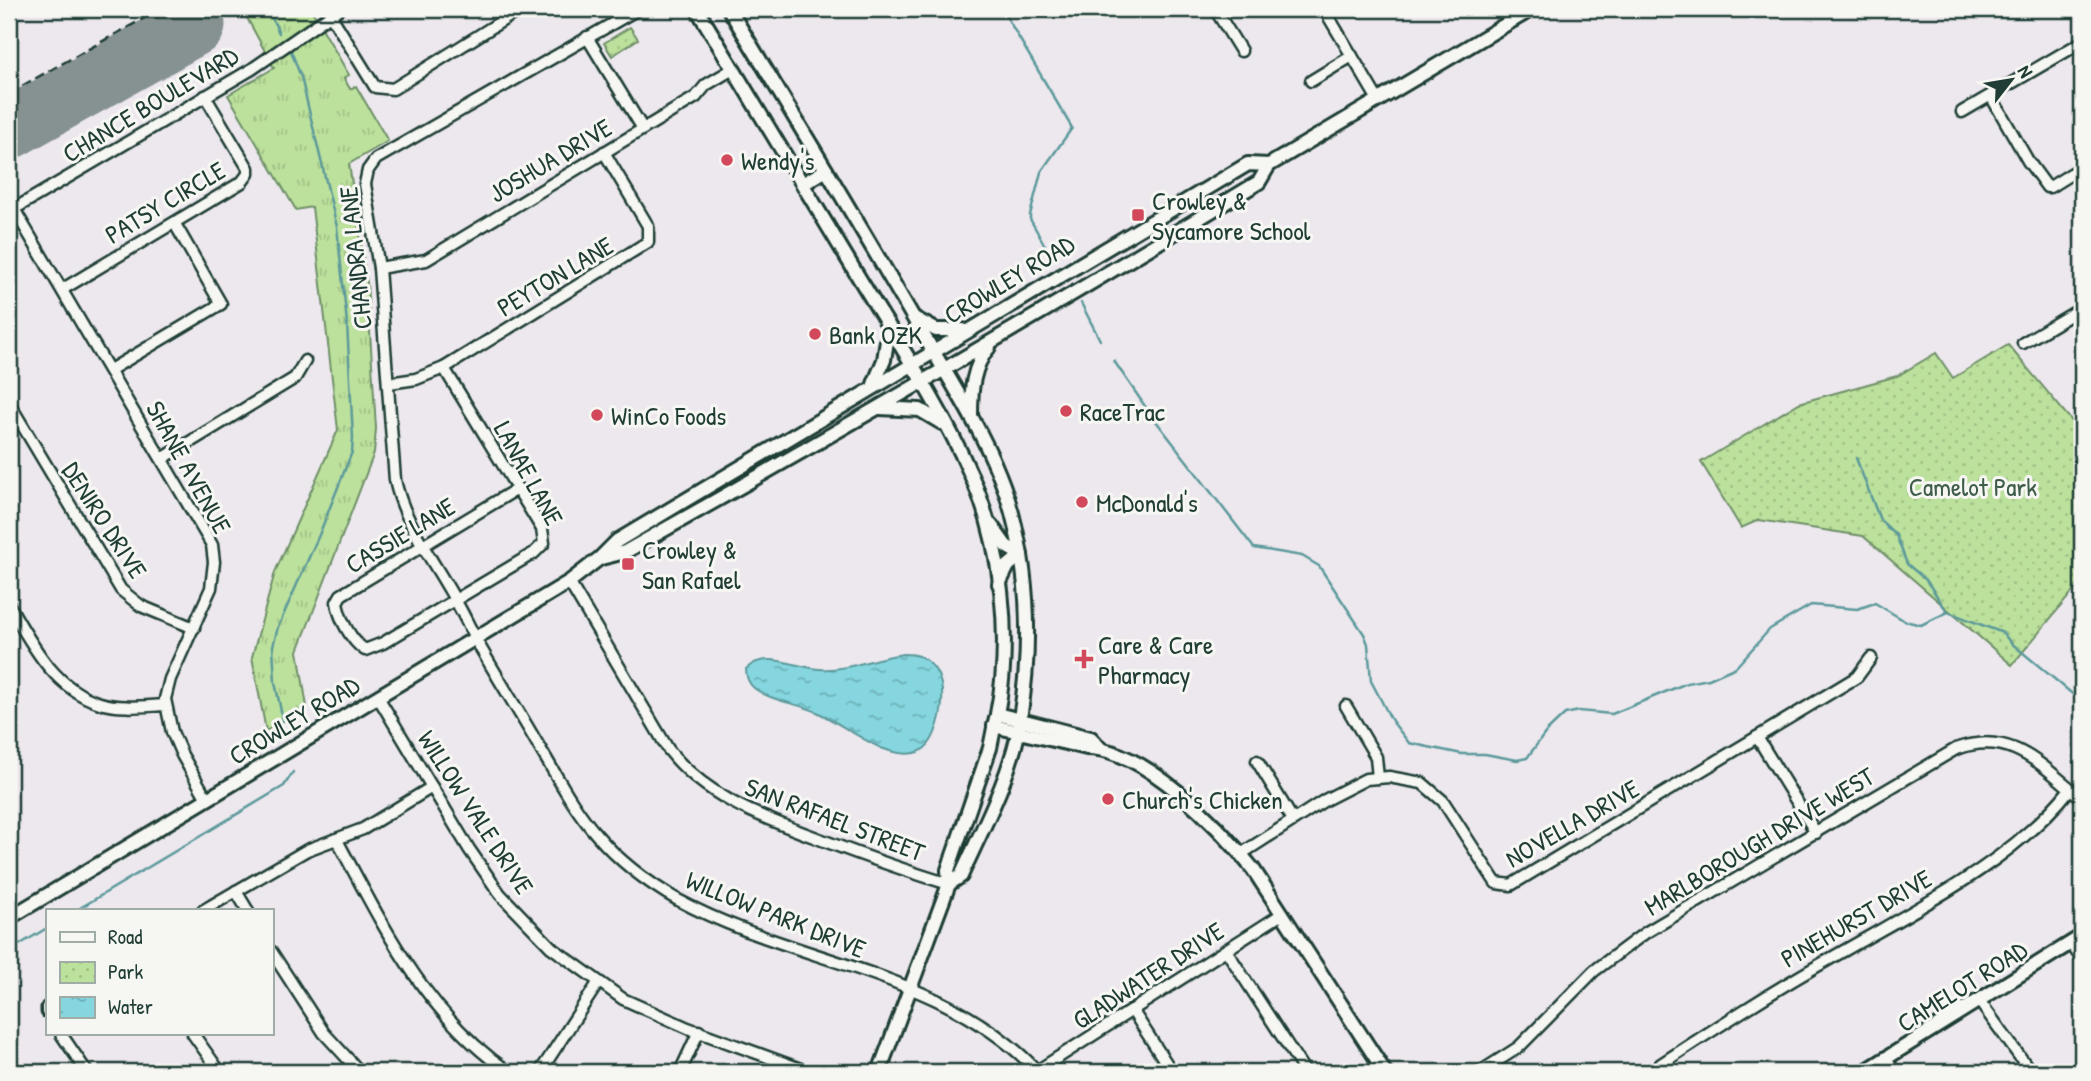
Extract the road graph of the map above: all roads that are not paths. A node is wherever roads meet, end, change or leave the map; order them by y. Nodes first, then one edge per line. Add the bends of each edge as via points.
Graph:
1 (521, 9) edge
2 (638, 9) edge
3 (697, 9) edge
4 (729, 9) edge
5 (1215, 9) edge
6 (1324, 9) edge
7 (1532, 9) edge
8 (335, 12) edge
9 (587, 37) junction
10 (2082, 42) edge
11 (1241, 51) dead end
12 (1352, 57) junction
13 (733, 68) junction
14 (1311, 80) dead end
15 (205, 96) junction
16 (1991, 96) junction
17 (1378, 100) junction
18 (1962, 112) dead end
19 (642, 129) junction
20 (604, 152) junction
21 (1269, 165) junction
22 (2082, 167) edge
23 (826, 170) junction
24 (803, 184) junction
25 (14, 209) joint
26 (175, 224) junction
27 (379, 268) junction
28 (62, 289) junction
29 (2082, 308) edge
30 (914, 318) junction
31 (889, 328) junction
32 (967, 330) junction
33 (993, 342) junction
34 (2023, 344) dead end
35 (933, 351) junction
36 (305, 361) dead end
37 (911, 364) junction
38 (444, 368) junction
39 (110, 370) junction
40 (944, 371) junction
41 (389, 383) junction
42 (922, 384) junction
43 (872, 386) junction
44 (9, 403) edge
45 (880, 408) junction
46 (971, 416) junction
47 (947, 426) junction
48 (162, 460) junction
49 (723, 477) junction
50 (517, 489) junction
51 (986, 516) junction
52 (648, 539) junction
53 (423, 545) junction
54 (1021, 555) junction
55 (600, 558) junction
56 (569, 582) junction
57 (999, 584) junction
58 (456, 600) junction
59 (9, 605) edge
60 (194, 628) junction
61 (475, 638) junction
62 (1871, 658) dead end
63 (378, 697) junction
64 (165, 705) junction
65 (1346, 706) dead end
66 (995, 720) junction
67 (1019, 726) junction
68 (1757, 737) junction
69 (1257, 761) dead end
70 (1378, 778) junction
71 (432, 787) junction
72 (2070, 789) junction
73 (2082, 798) edge
74 (207, 799) junction
75 (1293, 820) junction
76 (1816, 833) junction
77 (337, 840) junction
78 (1241, 854) junction
79 (949, 884) junction
80 (236, 891) junction
81 (205, 909) edge
82 (247, 909) edge
83 (1282, 914) junction
84 (9, 918) edge
85 (2077, 940) edge
86 (1226, 950) junction
87 (273, 954) edge
88 (2082, 959) edge
89 (598, 983) junction
90 (910, 990) junction
91 (1980, 1002) junction
92 (1132, 1010) junction
93 (699, 1031) junction
94 (62, 1036) edge
95 (195, 1036) edge
96 (1886, 1059) junction
97 (804, 1071) edge
98 (86, 1072) edge
99 (220, 1072) edge
100 (360, 1072) edge
101 (509, 1072) edge
102 (540, 1072) edge
103 (680, 1072) edge
104 (879, 1072) edge
105 (1038, 1072) edge
106 (1172, 1072) edge
107 (1305, 1072) edge
108 (1385, 1072) edge
109 (1480, 1072) edge
110 (1654, 1072) edge
111 (1864, 1072) edge
112 (1895, 1072) edge
113 (2031, 1072) edge

1 - 8 street via 393,89 375,87
2 - 9 street, CHANDRA LANE
3 - 13 main road
4 - 23 main road
5 - 11 street
6 - 12 street
7 - 17 main road, CROWLEY ROAD
8 - 15 street, CHANCE BOULEVARD
9 - 19 street
9 - 27 street, CHANDRA LANE via 376,159 365,184
10 - 16 street
12 - 14 street
12 - 17 street
13 - 19 street, JOSHUA DRIVE
13 - 24 main road
15 - 25 street, CHANCE BOULEVARD
15 - 26 street, PATSY CIRCLE via 248,168 247,174
16 - 18 street
16 - 22 street via 2047,187
17 - 21 main road, CROWLEY ROAD
19 - 20 street, JOSHUA DRIVE
20 - 27 street, JOSHUA DRIVE via 426,260
20 - 38 street, PEYTON LANE via 648,226 649,242
21 - 32 main road, CROWLEY ROAD via 1248,163
21 - 33 main road, CROWLEY ROAD via 1259,182
23 - 24 main road
23 - 30 main road
24 - 31 main road
25 - 28 street, SHANE AVENUE
26 - 28 street, PATSY CIRCLE
26 - 39 street via 221,304
27 - 41 street, CHANDRA LANE
28 - 39 street, SHANE AVENUE
29 - 34 street
30 - 32 main road via 936,330
30 - 35 main road
31 - 37 main road
31 - 43 main road via 884,360
32 - 35 main road, CROWLEY ROAD
33 - 40 main road, CROWLEY ROAD
33 - 46 main road via 975,370
35 - 37 main road, CROWLEY ROAD
35 - 40 main road
36 - 48 street via 295,378
37 - 42 main road
37 - 43 main road, CROWLEY ROAD
38 - 41 street, PEYTON LANE
38 - 50 street, LANAE LANE
39 - 48 street, SHANE AVENUE
40 - 42 main road, CROWLEY ROAD
40 - 46 main road
41 - 53 street, CHANDRA LANE via 395,480 399,499
42 - 45 main road, CROWLEY ROAD
42 - 47 main road
43 - 49 main road, CROWLEY ROAD
44 - 60 street, DENIRO DRIVE via 121,590 141,606
45 - 47 main road via 920,410
45 - 52 main road, CROWLEY ROAD
46 - 54 main road via 1003,484
47 - 51 main road
48 - 60 street, SHANE AVENUE via 212,545 212,588
49 - 52 main road via 714,491 661,524
49 - 55 main road, CROWLEY ROAD via 617,541
50 - 53 street, CASSIE LANE
50 - 58 street, LANAE LANE via 542,529 544,543
51 - 54 main road via 1006,546
51 - 57 main road
52 - 55 main road, CROWLEY ROAD via 625,552
53 - 58 street, CHANDRA LANE
53 - 58 street, CASSIE LANE via 337,602 357,644 369,649
54 - 57 main road via 1008,566
54 - 67 main road via 1028,648
55 - 56 main road, CROWLEY ROAD
56 - 61 main road, CROWLEY ROAD
56 - 79 street, SAN RAFAEL STREET via 650,722 679,764 704,786 763,818
57 - 66 main road via 1003,648
58 - 61 street, CHANDRA LANE
59 - 64 street via 63,684 99,703
60 - 64 street, SHANE AVENUE via 170,679
61 - 63 main road, CROWLEY ROAD
61 - 90 street, WILLOW PARK DRIVE via 595,834 636,871 679,901
62 - 68 street, NOVELLA DRIVE via 1857,677
63 - 71 street, WILLOW VALE DRIVE
63 - 74 main road, CROWLEY ROAD
64 - 74 street via 182,755
65 - 70 street via 1376,757
66 - 67 main road
66 - 79 main road via 990,748 948,870
67 - 78 main road via 1091,738 1100,748 1138,764 1202,813
67 - 79 main road via 1001,788 961,876
68 - 70 street, NOVELLA DRIVE via 1511,885 1496,883 1443,801 1422,783
68 - 76 street
69 - 75 street
70 - 75 street, NOVELLA DRIVE via 1366,779
71 - 77 street
71 - 89 street, WILLOW VALE DRIVE via 499,894 551,947
72 - 73 street, MARLBOROUGH DRIVE WEST
72 - 76 street, MARLBOROUGH DRIVE WEST via 2028,755 2001,744 1980,742 1956,749
72 - 110 street, PINEHURST DRIVE via 2012,848 1762,997
74 - 84 main road, CROWLEY ROAD
75 - 78 street, NOVELLA DRIVE
76 - 109 street, MARLBOROUGH DRIVE WEST via 1605,961 1529,1039
77 - 80 street via 307,850
77 - 101 street via 416,977 456,1029
78 - 83 main road
79 - 90 main road
80 - 81 street
80 - 82 street
83 - 86 street, GLADWATER DRIVE
83 - 108 main road
85 - 88 street
85 - 91 main road, CAMELOT ROAD
86 - 92 street, GLADWATER DRIVE
86 - 107 street
87 - 100 street via 324,1033
89 - 93 street, WILLOW VALE DRIVE via 623,999
89 - 102 street
90 - 104 main road
90 - 105 street, WILLOW PARK DRIVE via 975,1020
91 - 96 main road, CAMELOT ROAD
91 - 113 street
92 - 105 street, GLADWATER DRIVE
92 - 106 street
93 - 97 street, WILLOW VALE DRIVE
93 - 103 street
94 - 98 street
95 - 99 street
96 - 111 main road, CAMELOT ROAD
96 - 112 street

